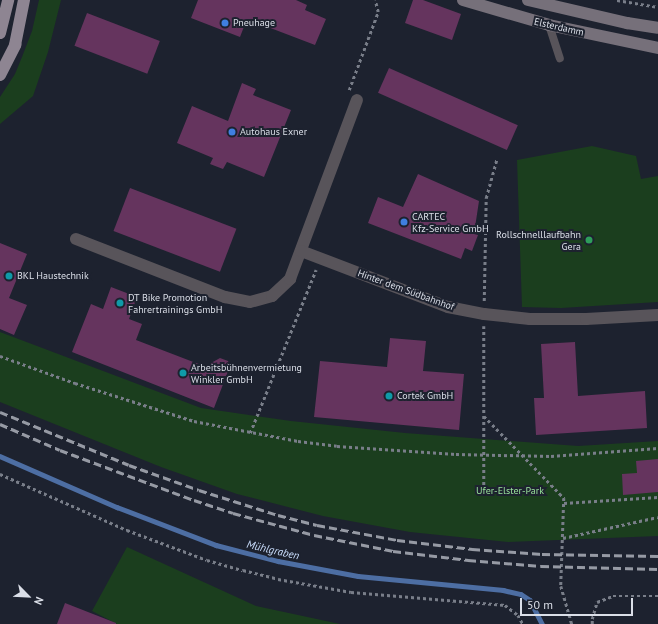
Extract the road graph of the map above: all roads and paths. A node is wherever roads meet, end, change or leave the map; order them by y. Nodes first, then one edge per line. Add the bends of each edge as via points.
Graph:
1 (376, 0) edge
2 (462, 0) edge
3 (528, 0) edge
4 (617, 0) edge
5 (7, 5) edge
6 (23, 5) edge
7 (658, 7) edge
8 (549, 26) junction
9 (658, 28) edge
10 (0, 33) edge
11 (658, 48) edge
12 (560, 58) dead end
13 (0, 75) edge
14 (349, 90) dead end
15 (357, 100) dead end
16 (497, 158) dead end
17 (76, 239) dead end
18 (301, 250) junction
19 (320, 258) junction
20 (484, 314) junction
21 (658, 315) edge
22 (0, 356) edge
23 (484, 416) junction
24 (250, 433) junction
25 (658, 448) edge
26 (484, 453) junction
27 (521, 454) junction
28 (0, 474) edge
29 (484, 493) dead end
30 (658, 497) edge
31 (564, 503) junction
32 (658, 517) edge
33 (563, 538) junction
34 (658, 596) edge
35 (523, 624) edge
36 (572, 624) edge
37 (592, 624) edge

1 - 14 path via 378,12
2 - 8 main road, Elsterdamm
3 - 9 main road, Elsterdamm
4 - 7 path
5 - 10 main road
6 - 13 main road via 15,45
8 - 11 main road, Elsterdamm
8 - 12 lane
15 - 18 street
16 - 20 path via 486,198
17 - 18 street via 225,297 250,302 272,296 290,279
18 - 19 street, Hinter dem Südbahnhof
19 - 20 street, Hinter dem Südbahnhof via 448,306
19 - 24 path
20 - 21 street, Hinter dem Südbahnhof via 530,319
20 - 23 path
22 - 24 path via 194,421
23 - 26 path
23 - 27 path
24 - 26 path via 337,446 456,454
25 - 27 path via 551,456
26 - 27 path
26 - 29 path
27 - 31 path via 564,498
28 - 35 path via 134,532 243,570 351,592 505,605 518,615
30 - 31 path
31 - 33 path
32 - 33 path
33 - 36 path via 561,586
34 - 37 path via 613,596 597,602

